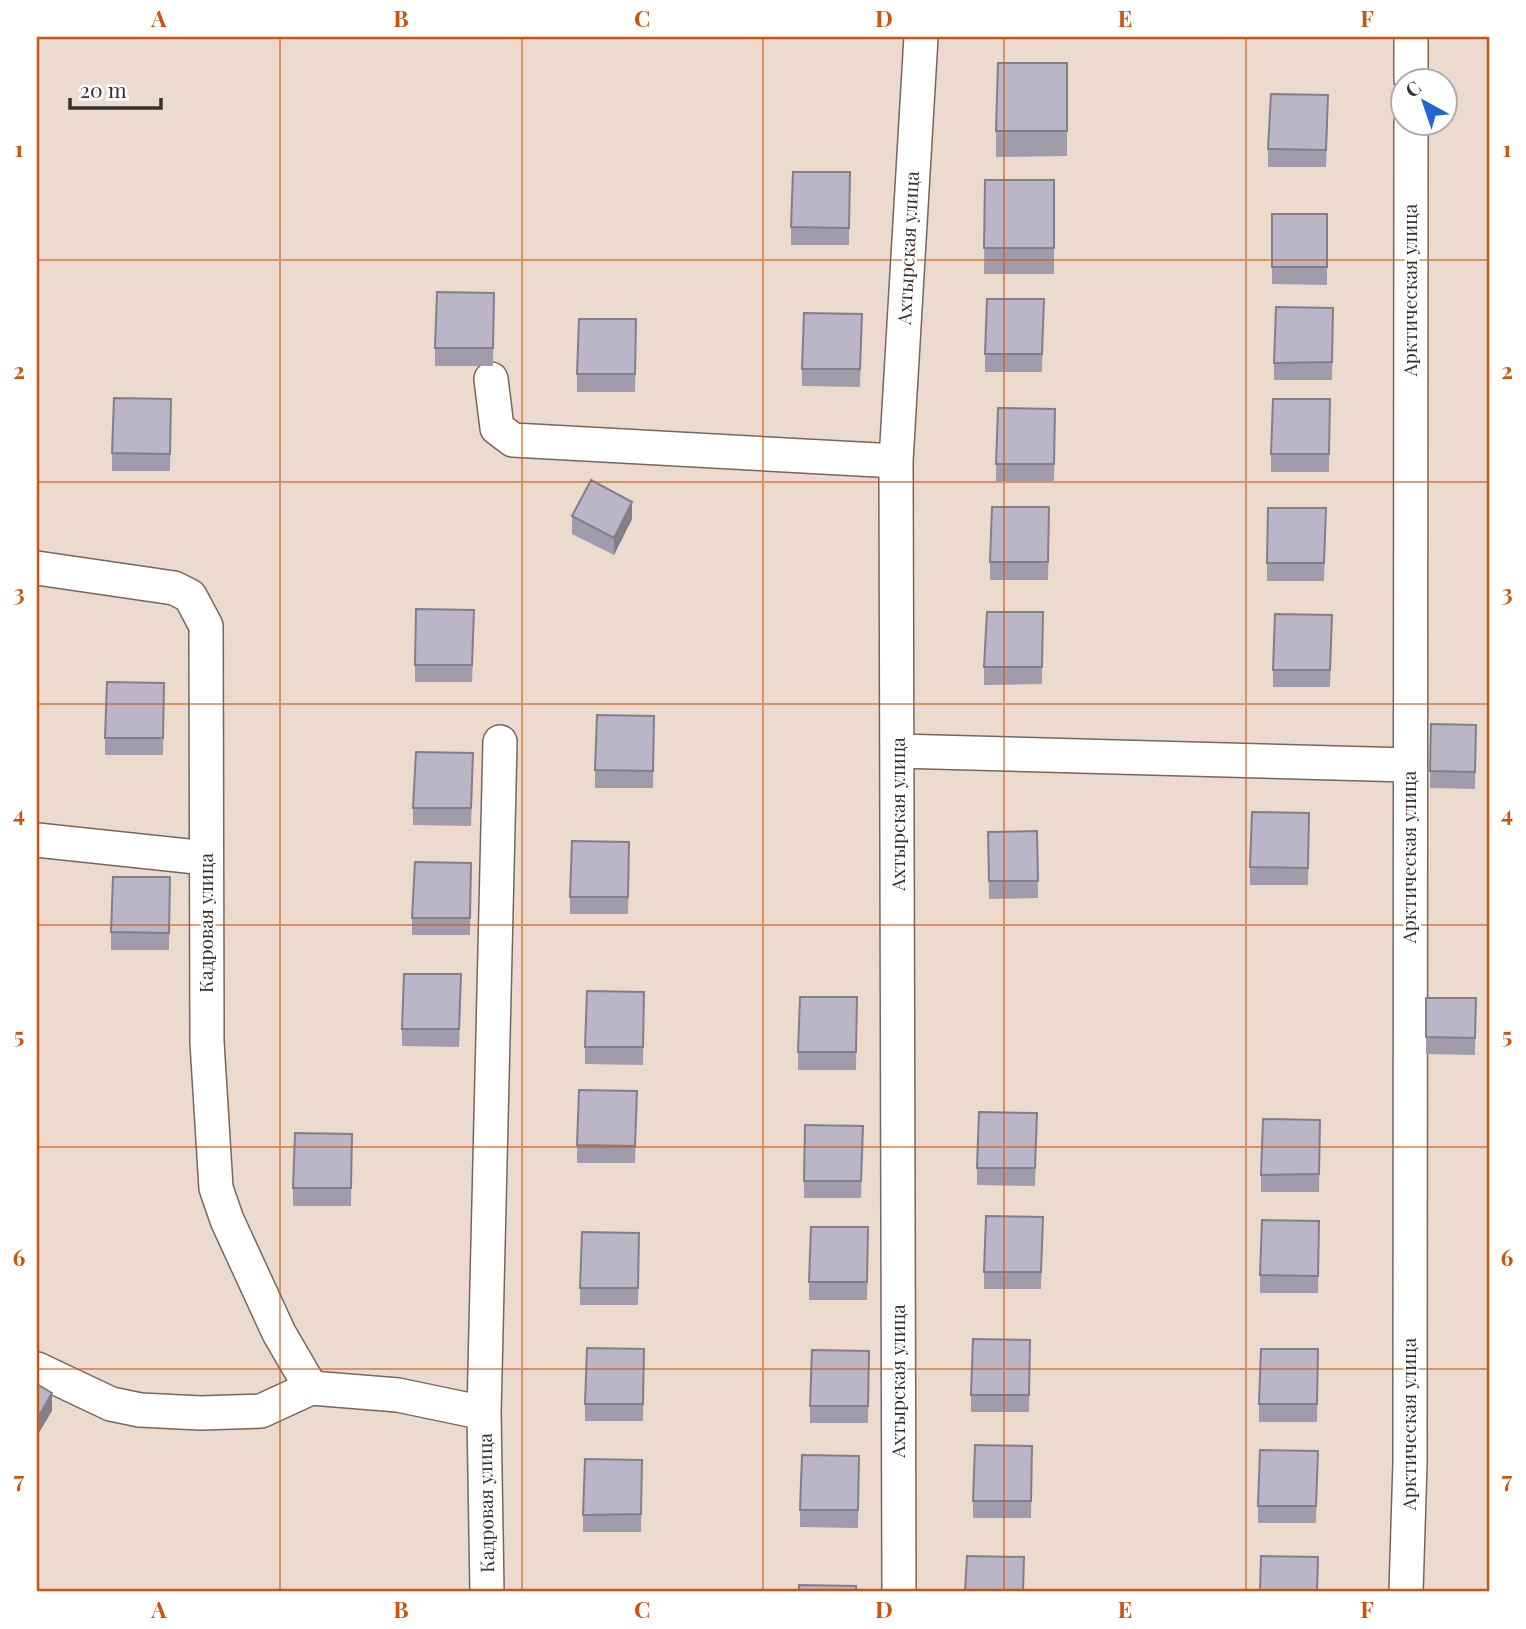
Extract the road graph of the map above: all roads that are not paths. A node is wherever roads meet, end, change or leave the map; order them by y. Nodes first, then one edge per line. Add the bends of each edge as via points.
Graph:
1 (921, 37) edge
2 (1411, 37) edge
3 (1411, 66) edge
4 (1410, 136) edge
5 (491, 379) dead end
6 (896, 460) junction
7 (37, 568) edge
8 (500, 742) dead end
9 (898, 751) junction
10 (1409, 765) junction
11 (37, 840) edge
12 (206, 858) junction
13 (37, 1369) edge
14 (311, 1388) junction
15 (484, 1413) junction
16 (487, 1592) edge
17 (899, 1592) edge
18 (1406, 1592) edge

1 - 6 street, Ахтырская улица
2 - 3 street
4 - 10 street, Арктическая улица
5 - 6 street via 497,428 513,440
6 - 9 street, Ахтырская улица
7 - 12 street, Кадровая улица via 174,588 190,596 199,609 206,626
8 - 15 street, Кадровая улица
9 - 10 street
9 - 17 street, Ахтырская улица
10 - 18 street, Арктическая улица via 1410,1463
11 - 12 street
12 - 14 street, Кадровая улица via 207,1042 216,1188 279,1333
13 - 14 street, Кадровая улица via 111,1404 140,1410 261,1410
14 - 15 street, Кадровая улица via 398,1395
15 - 16 street, Кадровая улица

